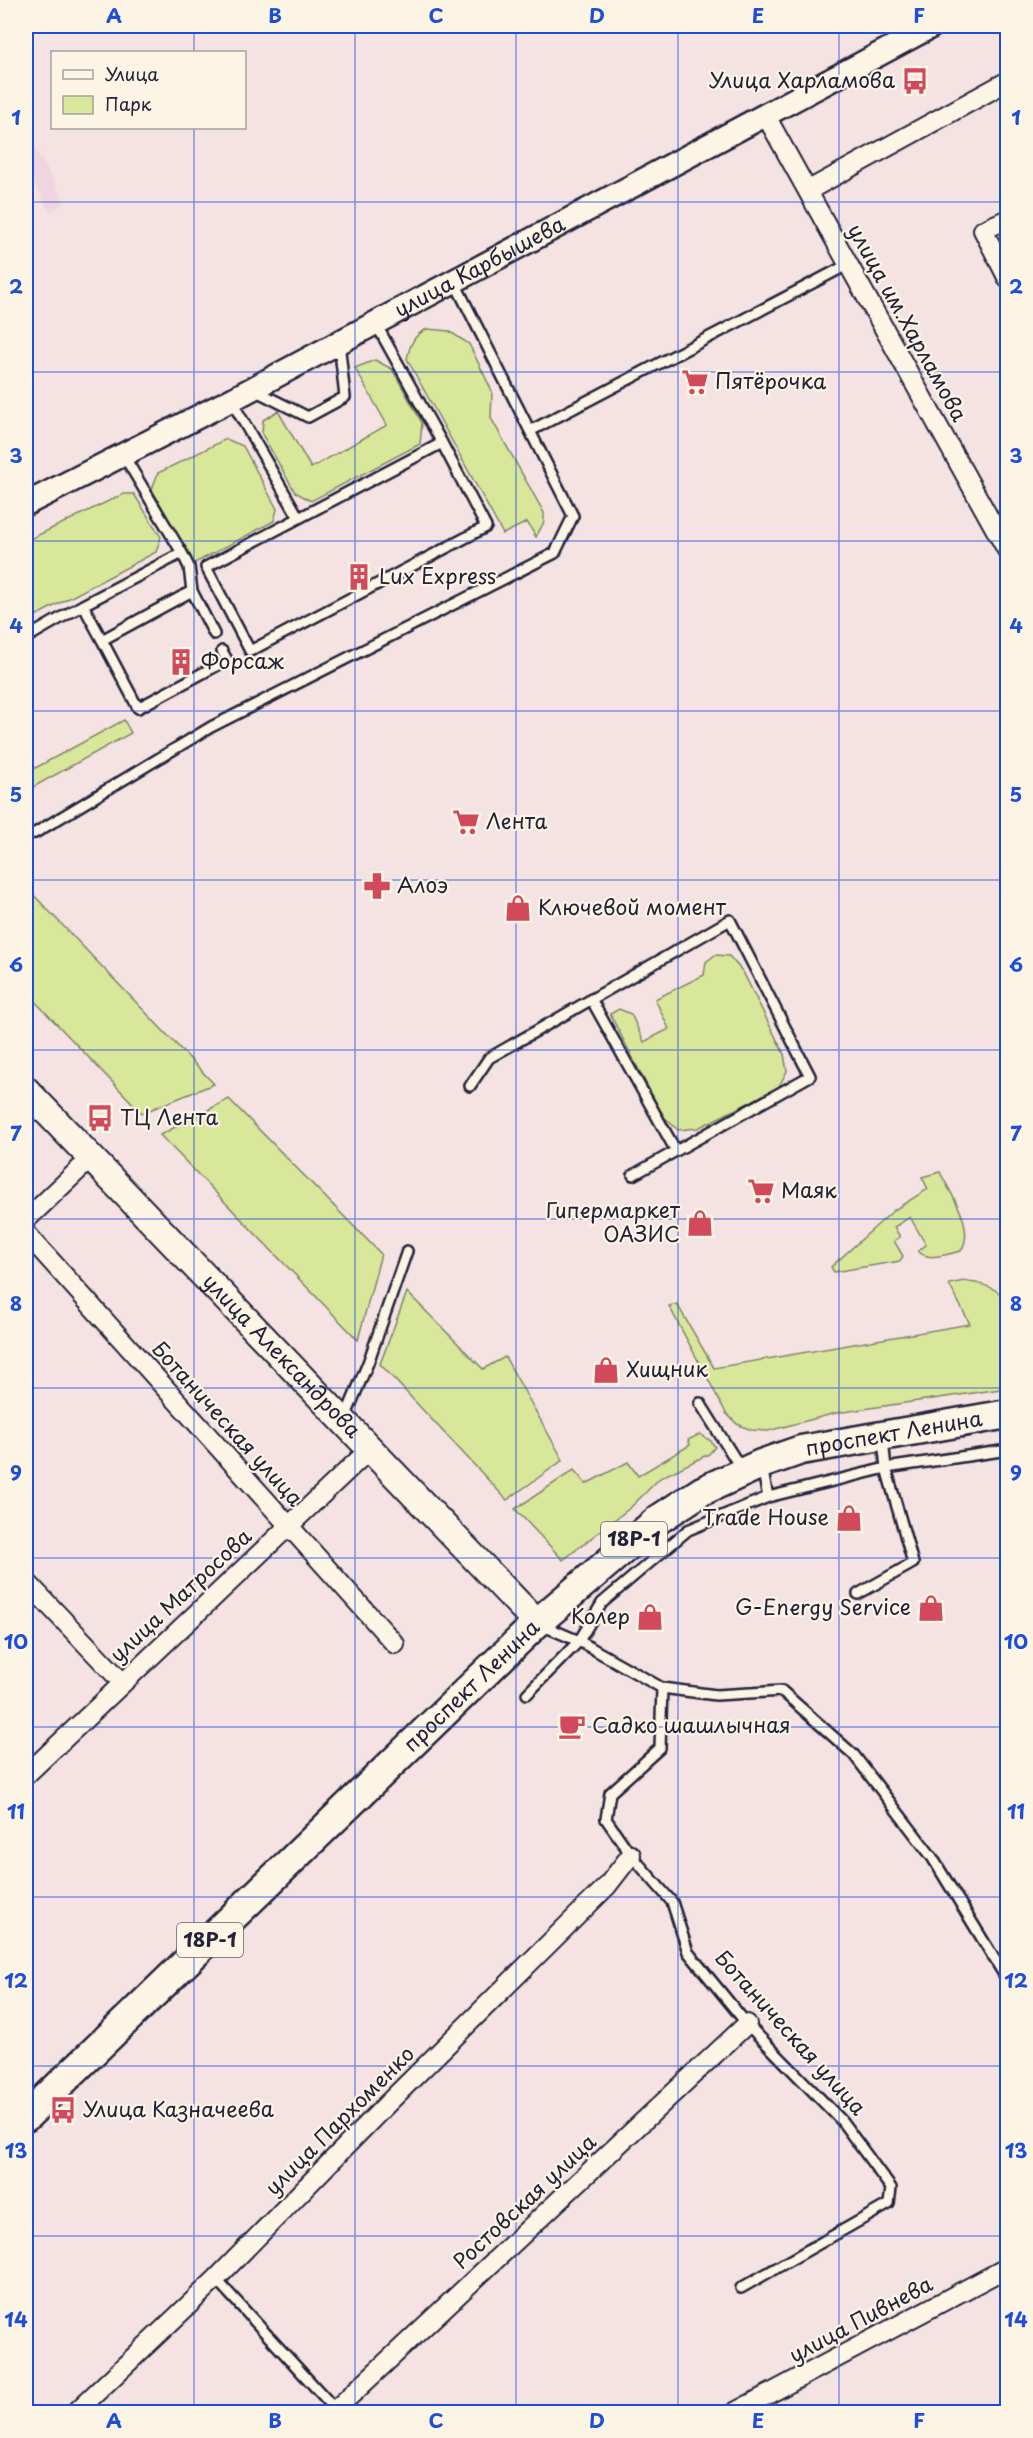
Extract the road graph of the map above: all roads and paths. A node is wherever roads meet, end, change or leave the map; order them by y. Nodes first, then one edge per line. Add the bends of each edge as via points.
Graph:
1 (932, 26) edge
2 (1008, 81) edge
3 (766, 116) junction
4 (808, 190) junction
5 (1008, 219) edge
6 (849, 264) junction
7 (1008, 279) edge
8 (454, 281) junction
9 (375, 322) junction
10 (339, 342) junction
11 (252, 389) junction
12 (231, 400) junction
13 (530, 431) junction
14 (442, 443) junction
15 (124, 456) junction
16 (26, 504) edge
17 (299, 518) junction
18 (1007, 550) edge
19 (182, 553) junction
20 (192, 591) junction
21 (83, 604) junction
22 (214, 634) dead end
23 (26, 638) edge
24 (102, 639) junction
25 (222, 651) dead end
26 (30, 833) edge
27 (591, 999) junction
28 (470, 1086) dead end
29 (26, 1090) edge
30 (676, 1151) junction
31 (90, 1159) junction
32 (633, 1175) dead end
33 (26, 1220) edge
34 (26, 1233) edge
35 (407, 1251) dead end
36 (700, 1403) dead end
37 (1008, 1414) edge
38 (343, 1423) junction
39 (882, 1434) junction
40 (369, 1450) junction
41 (1008, 1450) edge
42 (752, 1468) junction
43 (886, 1468) junction
44 (768, 1497) junction
45 (289, 1526) junction
46 (26, 1581) edge
47 (858, 1594) dead end
48 (537, 1623) junction
49 (579, 1641) junction
50 (395, 1644) dead end
51 (122, 1682) junction
52 (662, 1688) junction
53 (527, 1694) dead end
54 (26, 1775) edge
55 (631, 1855) junction
56 (1008, 1981) edge
57 (747, 2024) junction
58 (26, 2117) edge
59 (1008, 2267) edge
60 (216, 2280) junction
61 (741, 2288) dead end
62 (335, 2411) edge
63 (76, 2412) edge
64 (735, 2412) edge

1 - 3 street, улица Карбышева
2 - 4 street
3 - 4 street, улица им.Харламова
3 - 8 street, улица Карбышева
4 - 6 street, улица им.Харламова
5 - 7 street via 983,230
6 - 13 lane
6 - 18 street, улица им.Харламова
8 - 9 street, улица Карбышева
8 - 13 lane
9 - 10 street, улица Карбышева
9 - 14 lane
10 - 11 street, улица Карбышева
10 - 11 lane via 345,397 308,417
11 - 12 street, улица Карбышева
12 - 15 street, улица Карбышева
12 - 17 lane
13 - 26 lane via 573,516 555,553 211,727
14 - 17 lane
14 - 17 lane via 486,526 250,651 206,567
15 - 16 street, улица Карбышева
15 - 19 lane
19 - 20 lane via 189,567
19 - 21 lane
20 - 22 lane
20 - 24 lane
21 - 23 lane
21 - 24 lane
24 - 25 lane via 138,708 227,660
27 - 28 lane via 489,1058
27 - 30 lane
27 - 30 lane via 730,920 810,1076
29 - 31 main road, улица Александрова
30 - 32 lane
31 - 33 street
31 - 38 main road, улица Александрова
34 - 45 street, Ботаническая улица
35 - 38 lane
36 - 42 lane
37 - 39 main road, проспект Ленина / 18Р-1
38 - 40 main road, улица Александрова
39 - 42 main road, проспект Ленина / 18Р-1 via 801,1450
39 - 43 lane
40 - 45 street, улица Матросова
40 - 48 main road, улица Александрова
41 - 43 lane
42 - 44 lane
42 - 48 main road, проспект Ленина / 18Р-1 via 702,1491 659,1519
43 - 44 lane
43 - 47 lane via 913,1563
44 - 49 lane via 688,1530 602,1603
45 - 50 street, Ботаническая улица
45 - 51 street, улица Матросова
46 - 51 street
48 - 49 lane
48 - 58 main road, проспект Ленина / 18Р-1
49 - 52 lane
49 - 53 lane
51 - 54 street, улица Матросова
52 - 55 lane, Ботаническая улица via 660,1748 610,1793 606,1819
52 - 56 lane via 716,1695 782,1691 854,1755 932,1857
55 - 57 lane, Ботаническая улица via 672,1902 688,1952
55 - 60 street, улица Пархоменко via 607,1886
57 - 61 lane, Ботаническая улица via 841,2120 891,2188 889,2204
57 - 62 street, Ростовская улица
59 - 64 street, улица Пивнева
60 - 62 lane
60 - 63 street, улица Пархоменко

